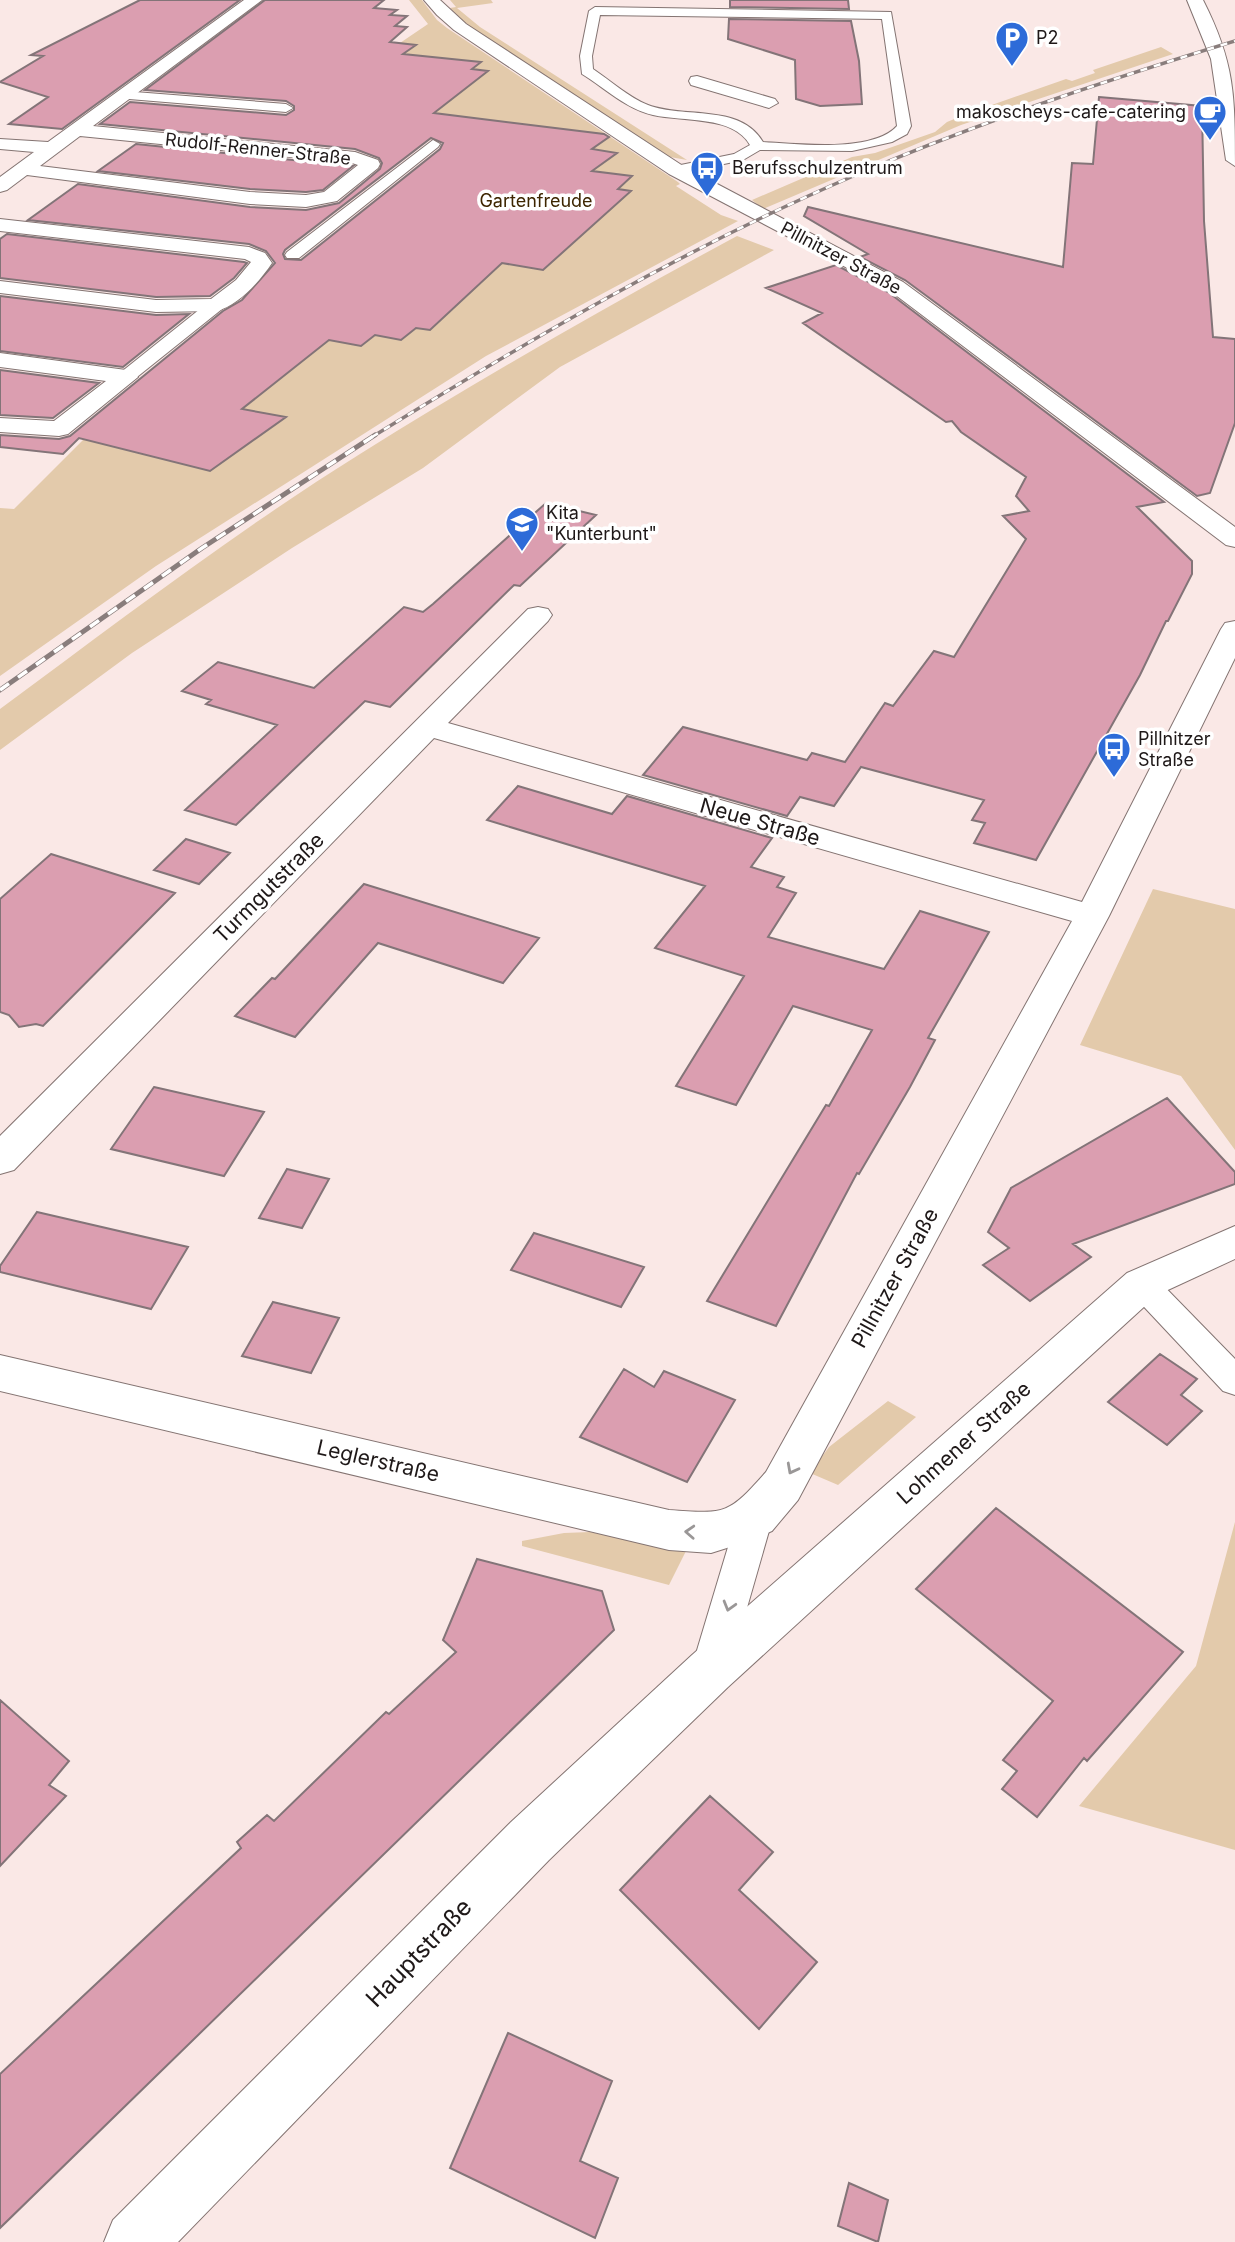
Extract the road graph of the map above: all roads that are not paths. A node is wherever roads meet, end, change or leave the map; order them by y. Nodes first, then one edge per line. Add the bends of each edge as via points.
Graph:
1 (254, 0) edge
2 (432, 0) edge
3 (1195, 0) edge
4 (697, 81) dead end
5 (122, 95) junction
6 (769, 103) dead end
7 (286, 108) dead end
8 (75, 130) junction
9 (0, 144) edge
10 (433, 144) dead end
11 (758, 146) junction
12 (51, 148) junction
13 (1235, 160) edge
14 (371, 164) junction
15 (403, 167) junction
16 (22, 169) junction
17 (676, 170) junction
18 (0, 186) edge
19 (0, 225) edge
20 (293, 255) dead end
21 (0, 287) edge
22 (216, 305) junction
23 (0, 360) edge
24 (126, 377) junction
25 (0, 425) edge
26 (1233, 535) edge
27 (538, 615) dead end
28 (1235, 629) edge
29 (428, 727) junction
30 (1092, 916) junction
31 (0, 1160) edge
32 (1235, 1241) edge
33 (1142, 1284) junction
34 (0, 1373) edge
35 (1235, 1381) edge
36 (755, 1517) junction
37 (710, 1671) junction
38 (135, 2242) edge

1 - 5 street
2 - 17 street, Pillnitzer Straße via 460,27
3 - 13 street via 1212,30 1225,75
4 - 6 street
5 - 7 lane
5 - 8 street
8 - 12 street
8 - 14 street, Rudolf-Renner-Straße via 355,158
9 - 12 street
10 - 15 lane
11 - 11 lane via 847,147 875,143 902,131 887,15 595,11 587,71 642,108 743,127
11 - 17 lane via 738,157
12 - 16 street
14 - 15 lane
14 - 16 street, Rudolf-Renner-Straße via 330,197 306,201 210,194
15 - 20 lane
16 - 18 street
17 - 26 street, Pillnitzer Straße via 896,286
19 - 22 street via 258,257 262,263
21 - 22 street via 156,306
22 - 24 lane
23 - 24 street
24 - 25 street via 59,429
27 - 29 street, Turmgutstraße
28 - 30 street, Pillnitzer Straße
29 - 30 street, Neue Straße
29 - 31 street, Turmgutstraße
30 -> 36 street, Pillnitzer Straße via 782,1486
32 - 33 street, Lohmener Straße
33 - 35 lane
33 - 37 street, Lohmener Straße
36 -> 34 street, Leglerstraße via 711,1533 668,1530
36 -> 37 lane, Pillnitzer Straße
37 - 38 street, Hauptstraße via 530,1841

